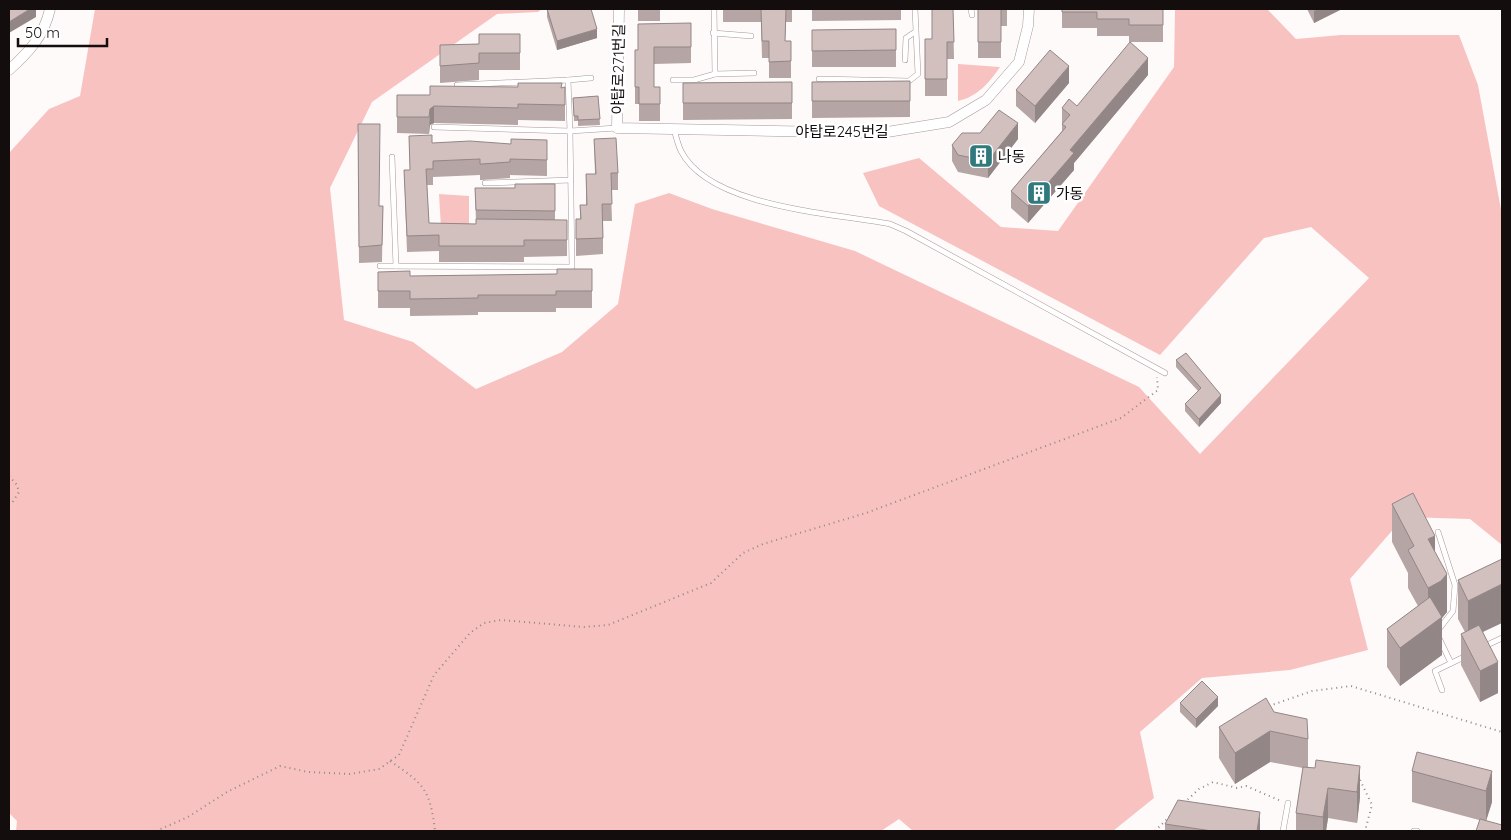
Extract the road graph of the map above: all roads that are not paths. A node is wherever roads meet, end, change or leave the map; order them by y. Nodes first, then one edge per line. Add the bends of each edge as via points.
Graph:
1 (50, 9) edge
2 (619, 9) edge
3 (714, 9) edge
4 (915, 9) edge
5 (972, 9) edge
6 (1029, 9) edge
7 (972, 15) dead end
8 (914, 32) junction
9 (713, 33) junction
10 (751, 36) dead end
11 (906, 60) dead end
12 (9, 70) edge
13 (754, 73) dead end
14 (715, 74) junction
15 (591, 78) dead end
16 (819, 79) dead end
17 (568, 80) junction
18 (673, 80) dead end
19 (457, 85) edge
20 (434, 127) dead end
21 (616, 128) junction
22 (674, 129) junction
23 (570, 131) junction
24 (392, 157) dead end
25 (571, 180) junction
26 (485, 183) dead end
27 (562, 232) edge
28 (572, 232) junction
29 (380, 266) dead end
30 (396, 266) junction
31 (1165, 373) dead end
32 (1438, 532) dead end
33 (1502, 638) edge
34 (1477, 650) edge
35 (1468, 654) edge
36 (1451, 663) junction
37 (1442, 690) dead end
38 (1288, 803) road end
39 (1283, 831) edge

1 - 12 street via 43,32 28,53
2 - 21 street, 야탑로271번길
3 - 9 lane
4 - 8 lane
5 - 7 lane
6 - 22 street, 야탑로245번길 via 1019,62 986,100 949,122 881,134
8 - 11 lane via 906,38
8 - 16 lane via 918,74 914,79
9 - 10 lane
9 - 14 lane
13 - 14 lane
14 - 18 lane via 694,80
15 - 17 lane
17 - 19 lane
17 - 23 lane
20 - 23 lane
21 - 22 street, 야탑로245번길
21 - 23 lane
22 - 31 lane via 682,152 698,171 718,186 771,204 890,224
23 - 25 lane
24 - 30 lane
25 - 26 lane
25 - 28 lane
27 - 28 lane
28 - 30 lane via 572,267
29 - 30 lane
32 - 36 lane via 1455,585 1453,611 1436,633
33 - 34 lane
35 - 36 lane
36 - 37 lane via 1435,671
38 - 39 lane

